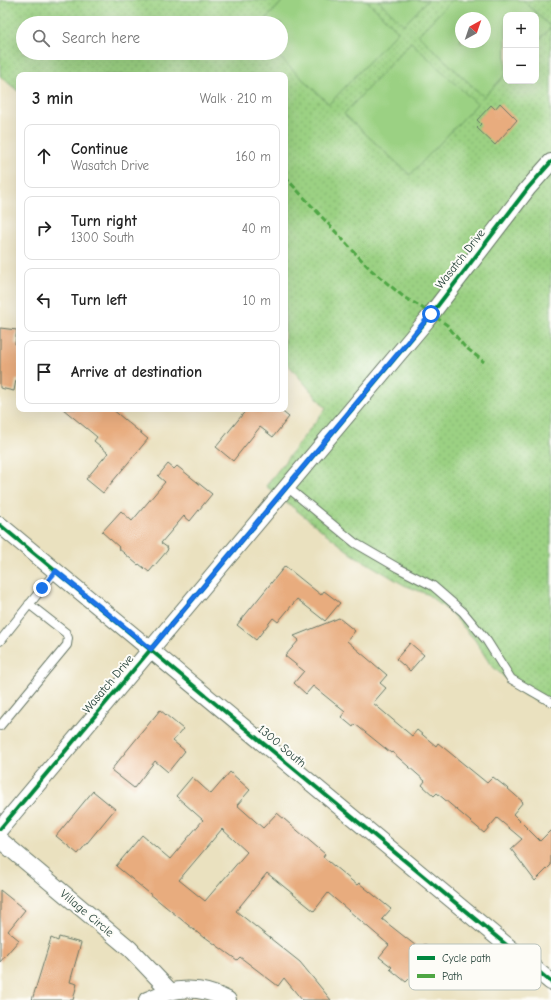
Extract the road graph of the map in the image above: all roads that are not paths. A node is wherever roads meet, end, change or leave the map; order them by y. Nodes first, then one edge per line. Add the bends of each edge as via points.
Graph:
1 (551, 162) edge
2 (287, 487) junction
3 (4, 530) edge
4 (56, 571) junction
5 (29, 604) junction
6 (0, 641) edge
7 (151, 649) junction
8 (551, 702) edge
9 (0, 726) edge
10 (0, 829) edge
11 (0, 840) edge
12 (505, 944) edge
13 (541, 974) edge
14 (551, 982) edge
15 (170, 991) junction
16 (147, 1000) edge
17 (228, 1000) edge

1 - 2 street, Wasatch Drive via 426,320
2 - 7 street, Wasatch Drive
2 - 8 lane via 356,543 433,586 463,612 487,641 511,679
3 - 4 street, 1300 South
4 - 5 lane
4 - 7 street, 1300 South
5 - 6 lane
5 - 9 lane via 66,633 67,645
7 - 10 street, Wasatch Drive
7 - 12 street, 1300 South
11 - 15 street, Village Circle via 130,949
13 - 14 street, 1300 South
15 - 16 street
15 - 17 street via 188,988 212,993

